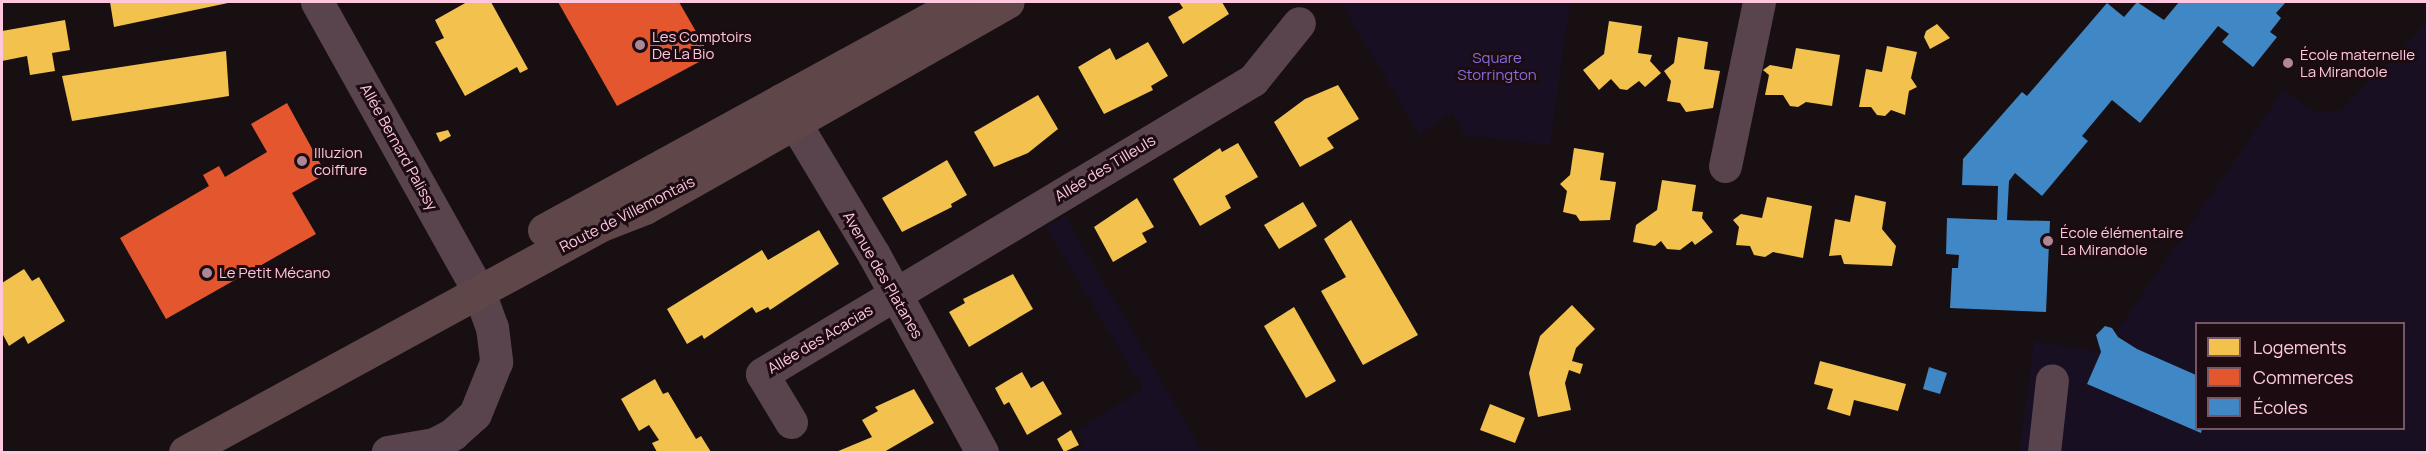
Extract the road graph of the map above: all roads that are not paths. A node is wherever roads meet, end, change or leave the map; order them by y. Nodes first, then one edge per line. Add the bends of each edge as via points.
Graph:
1 (317, 2) edge
2 (961, 2) edge
3 (1007, 2) edge
4 (1759, 2) edge
5 (1299, 23) dead end
6 (788, 112) junction
7 (1725, 166) dead end
8 (474, 283) junction
9 (895, 293) junction
10 (2052, 380) dead end
11 (791, 422) dead end
12 (185, 453) edge
13 (388, 453) edge
14 (982, 453) edge
15 (2044, 453) edge

1 - 8 street, Allée Bernard Palissy
2 - 6 main road, Route de Villemontais
3 - 6 main road, Route de Villemontais
4 - 7 street
5 - 9 street, Allée des Tilleuls via 1253,80
6 - 8 main road, Route de Villemontais
6 - 9 street, Avenue des Platanes
8 - 12 main road, Route de Villemontais via 295,380 243,419
8 - 13 street, Allée Bernard Palissy via 492,327 496,362 475,414 453,434 434,444
9 - 11 street, Allée des Acacias via 762,374
9 - 14 street, Avenue des Platanes
10 - 15 street

